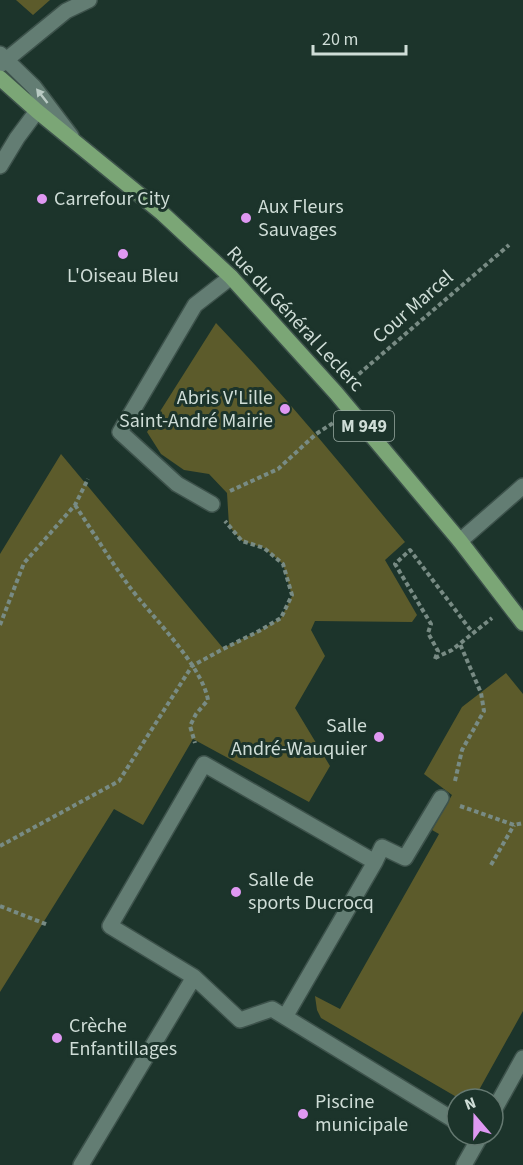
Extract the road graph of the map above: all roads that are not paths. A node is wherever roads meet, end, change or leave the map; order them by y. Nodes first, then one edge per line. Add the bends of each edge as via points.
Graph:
1 (89, 0) edge
2 (2, 60) edge
3 (0, 78) edge
4 (37, 111) junction
5 (76, 143) junction
6 (0, 166) edge
7 (231, 277) junction
8 (523, 486) edge
9 (212, 504) road end
10 (460, 541) junction
11 (523, 623) edge
12 (441, 798) road end
13 (375, 862) junction
14 (194, 977) junction
15 (285, 1017) junction
16 (523, 1058) edge
17 (505, 1091) edge
18 (445, 1115) edge
19 (474, 1147) edge
20 (81, 1165) edge
21 (464, 1165) edge

1 - 2 street via 66,11
5 -> 2 street via 34,87
3 - 4 main road, Rue du Général Leclerc / M 949
4 - 5 main road, Rue du Général Leclerc / M 949
4 - 6 street
5 - 7 main road, Rue du Général Leclerc / M 949 via 162,213
7 - 9 street via 195,305 120,432 177,484
7 - 10 main road, Rue du Général Leclerc / M 949 via 296,346
8 - 10 street
10 - 11 main road, Rue du Général Leclerc / M 949
12 - 13 street via 405,858 382,847
13 - 14 street via 204,764 110,926
13 - 15 street
14 - 15 street via 240,1020 272,1009
14 - 20 street
15 - 18 street
16 - 17 street
19 - 21 street

